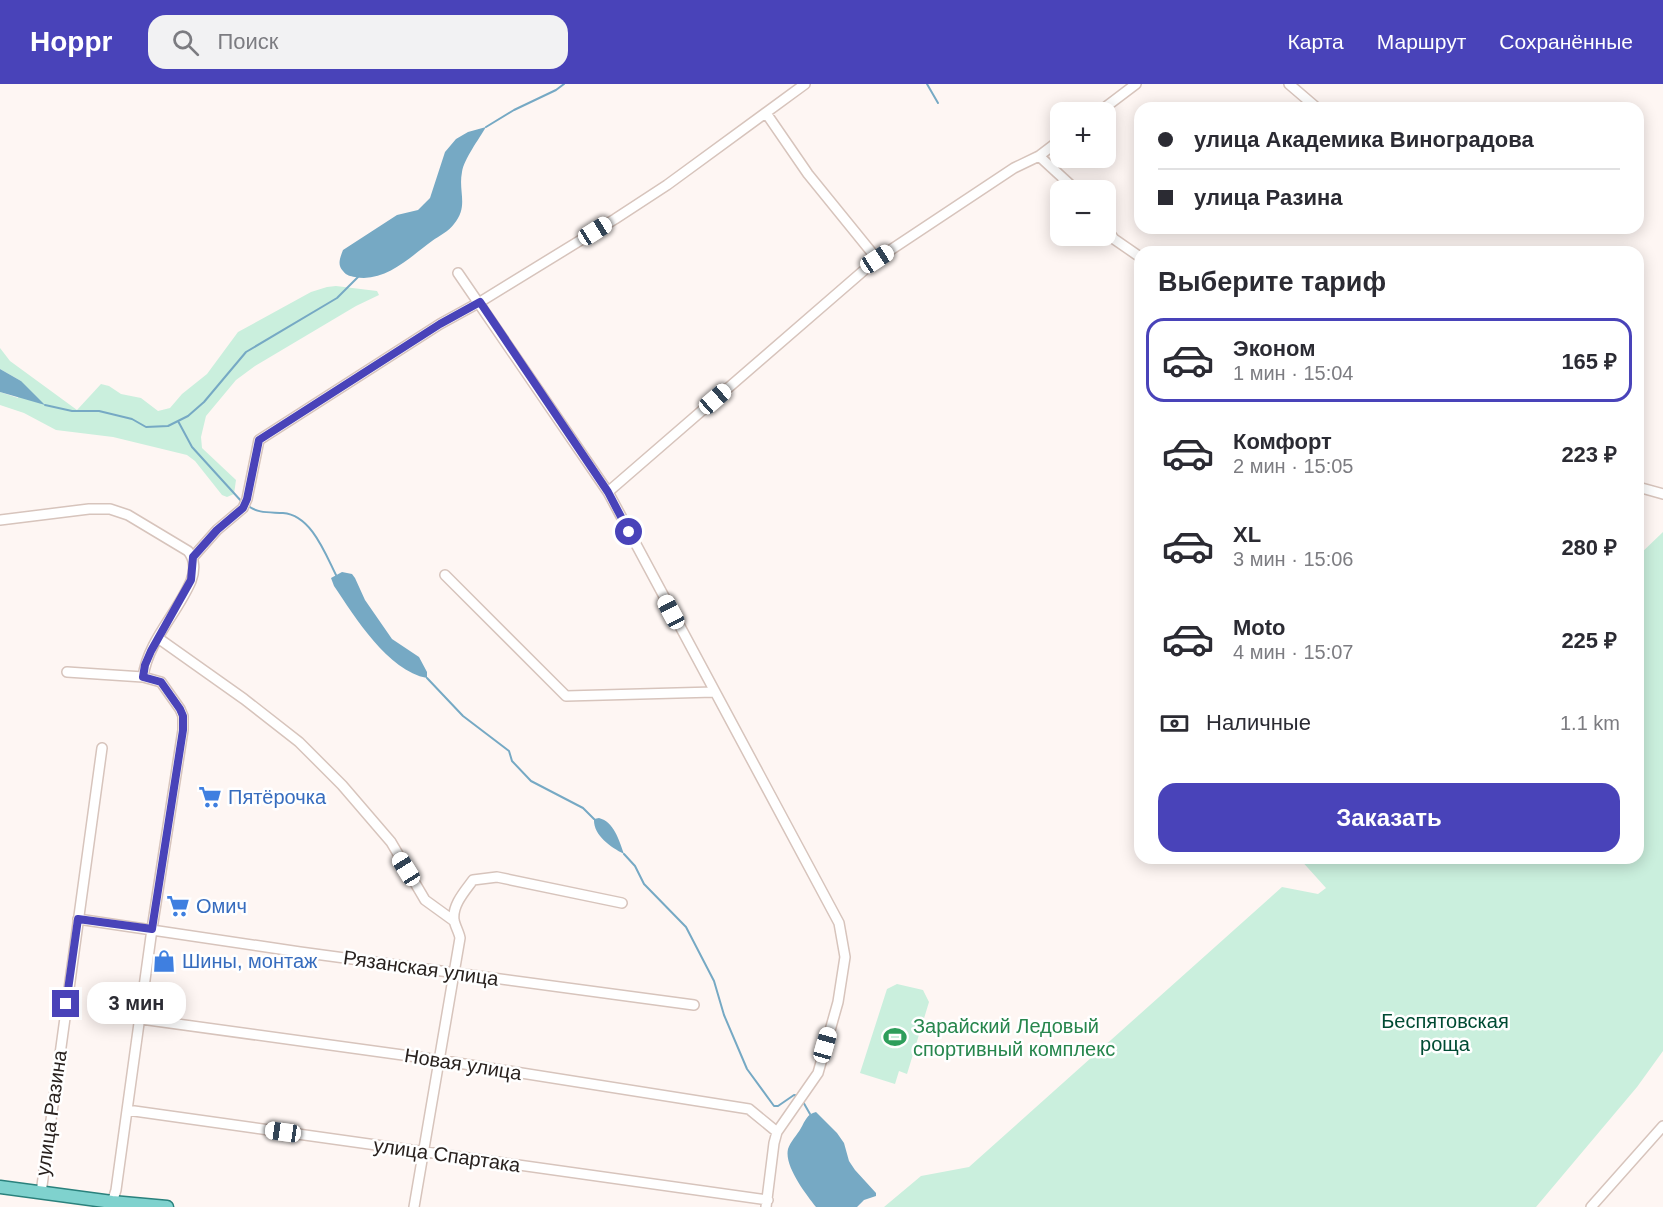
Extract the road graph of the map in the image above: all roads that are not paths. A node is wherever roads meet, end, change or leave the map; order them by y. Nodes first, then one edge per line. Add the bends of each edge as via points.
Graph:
1 (805, 84) edge
2 (1136, 84) edge
3 (1289, 84) edge
4 (1112, 102) edge
5 (1310, 102) edge
6 (766, 113) junction
7 (1050, 148) edge
8 (1039, 156) junction
9 (1065, 180) edge
10 (1116, 240) edge
11 (1134, 253) edge
12 (877, 259) junction
13 (458, 273) dead end
14 (480, 302) junction
15 (1644, 489) edge
16 (608, 492) junction
17 (1663, 494) edge
18 (0, 520) edge
19 (193, 557) junction
20 (445, 575) dead end
21 (158, 638) junction
22 (67, 672) dead end
23 (143, 677) junction
24 (714, 692) junction
25 (102, 748) dead end
26 (622, 903) dead end
27 (78, 919) junction
28 (454, 921) junction
29 (152, 929) junction
30 (454, 973) junction
31 (694, 1005) dead end
32 (141, 1019) junction
33 (439, 1060) junction
34 (127, 1110) junction
35 (1663, 1126) edge
36 (777, 1132) junction
37 (423, 1152) junction
38 (0, 1187) edge
39 (41, 1193) junction
40 (767, 1204) edge
41 (112, 1205) edge
42 (167, 1207) edge
43 (414, 1207) edge
44 (1591, 1207) edge

1 - 6 street
2 - 4 street
3 - 5 street
6 - 12 street via 808,174
6 - 14 street via 667,185
7 - 8 street
8 - 9 street
8 - 12 street via 1014,168
10 - 11 street
12 - 16 street
13 - 14 street
14 - 16 street
14 - 19 street via 259,440 243,508
15 - 17 street
16 - 24 street
18 - 19 street via 110,509 128,515 188,550
19 - 21 street via 191,580
20 - 24 street via 566,696
21 - 23 street
21 - 28 street via 299,742 391,842 425,900
22 - 23 street
23 - 29 street via 161,682 183,716
24 - 36 street via 839,923 845,957 838,1002 818,1073
25 - 27 street, улица Разина
26 - 28 street via 497,877 473,880 461,895
27 - 29 street, Рязанская улица
27 - 39 street, улица Разина
28 - 30 street via 460,938
29 - 30 street, Рязанская улица
29 - 32 street
30 - 31 street, Рязанская улица
30 - 33 street
32 - 33 street, Новая улица
32 - 34 street
33 - 36 street, Новая улица via 748,1109
33 - 37 street
34 - 37 street, улица Спартака
34 - 41 street
35 - 44 street
36 - 40 street
37 - 40 street, улица Спартака
37 - 43 street
38 - 39 main road
39 - 41 main road
41 - 42 main road

